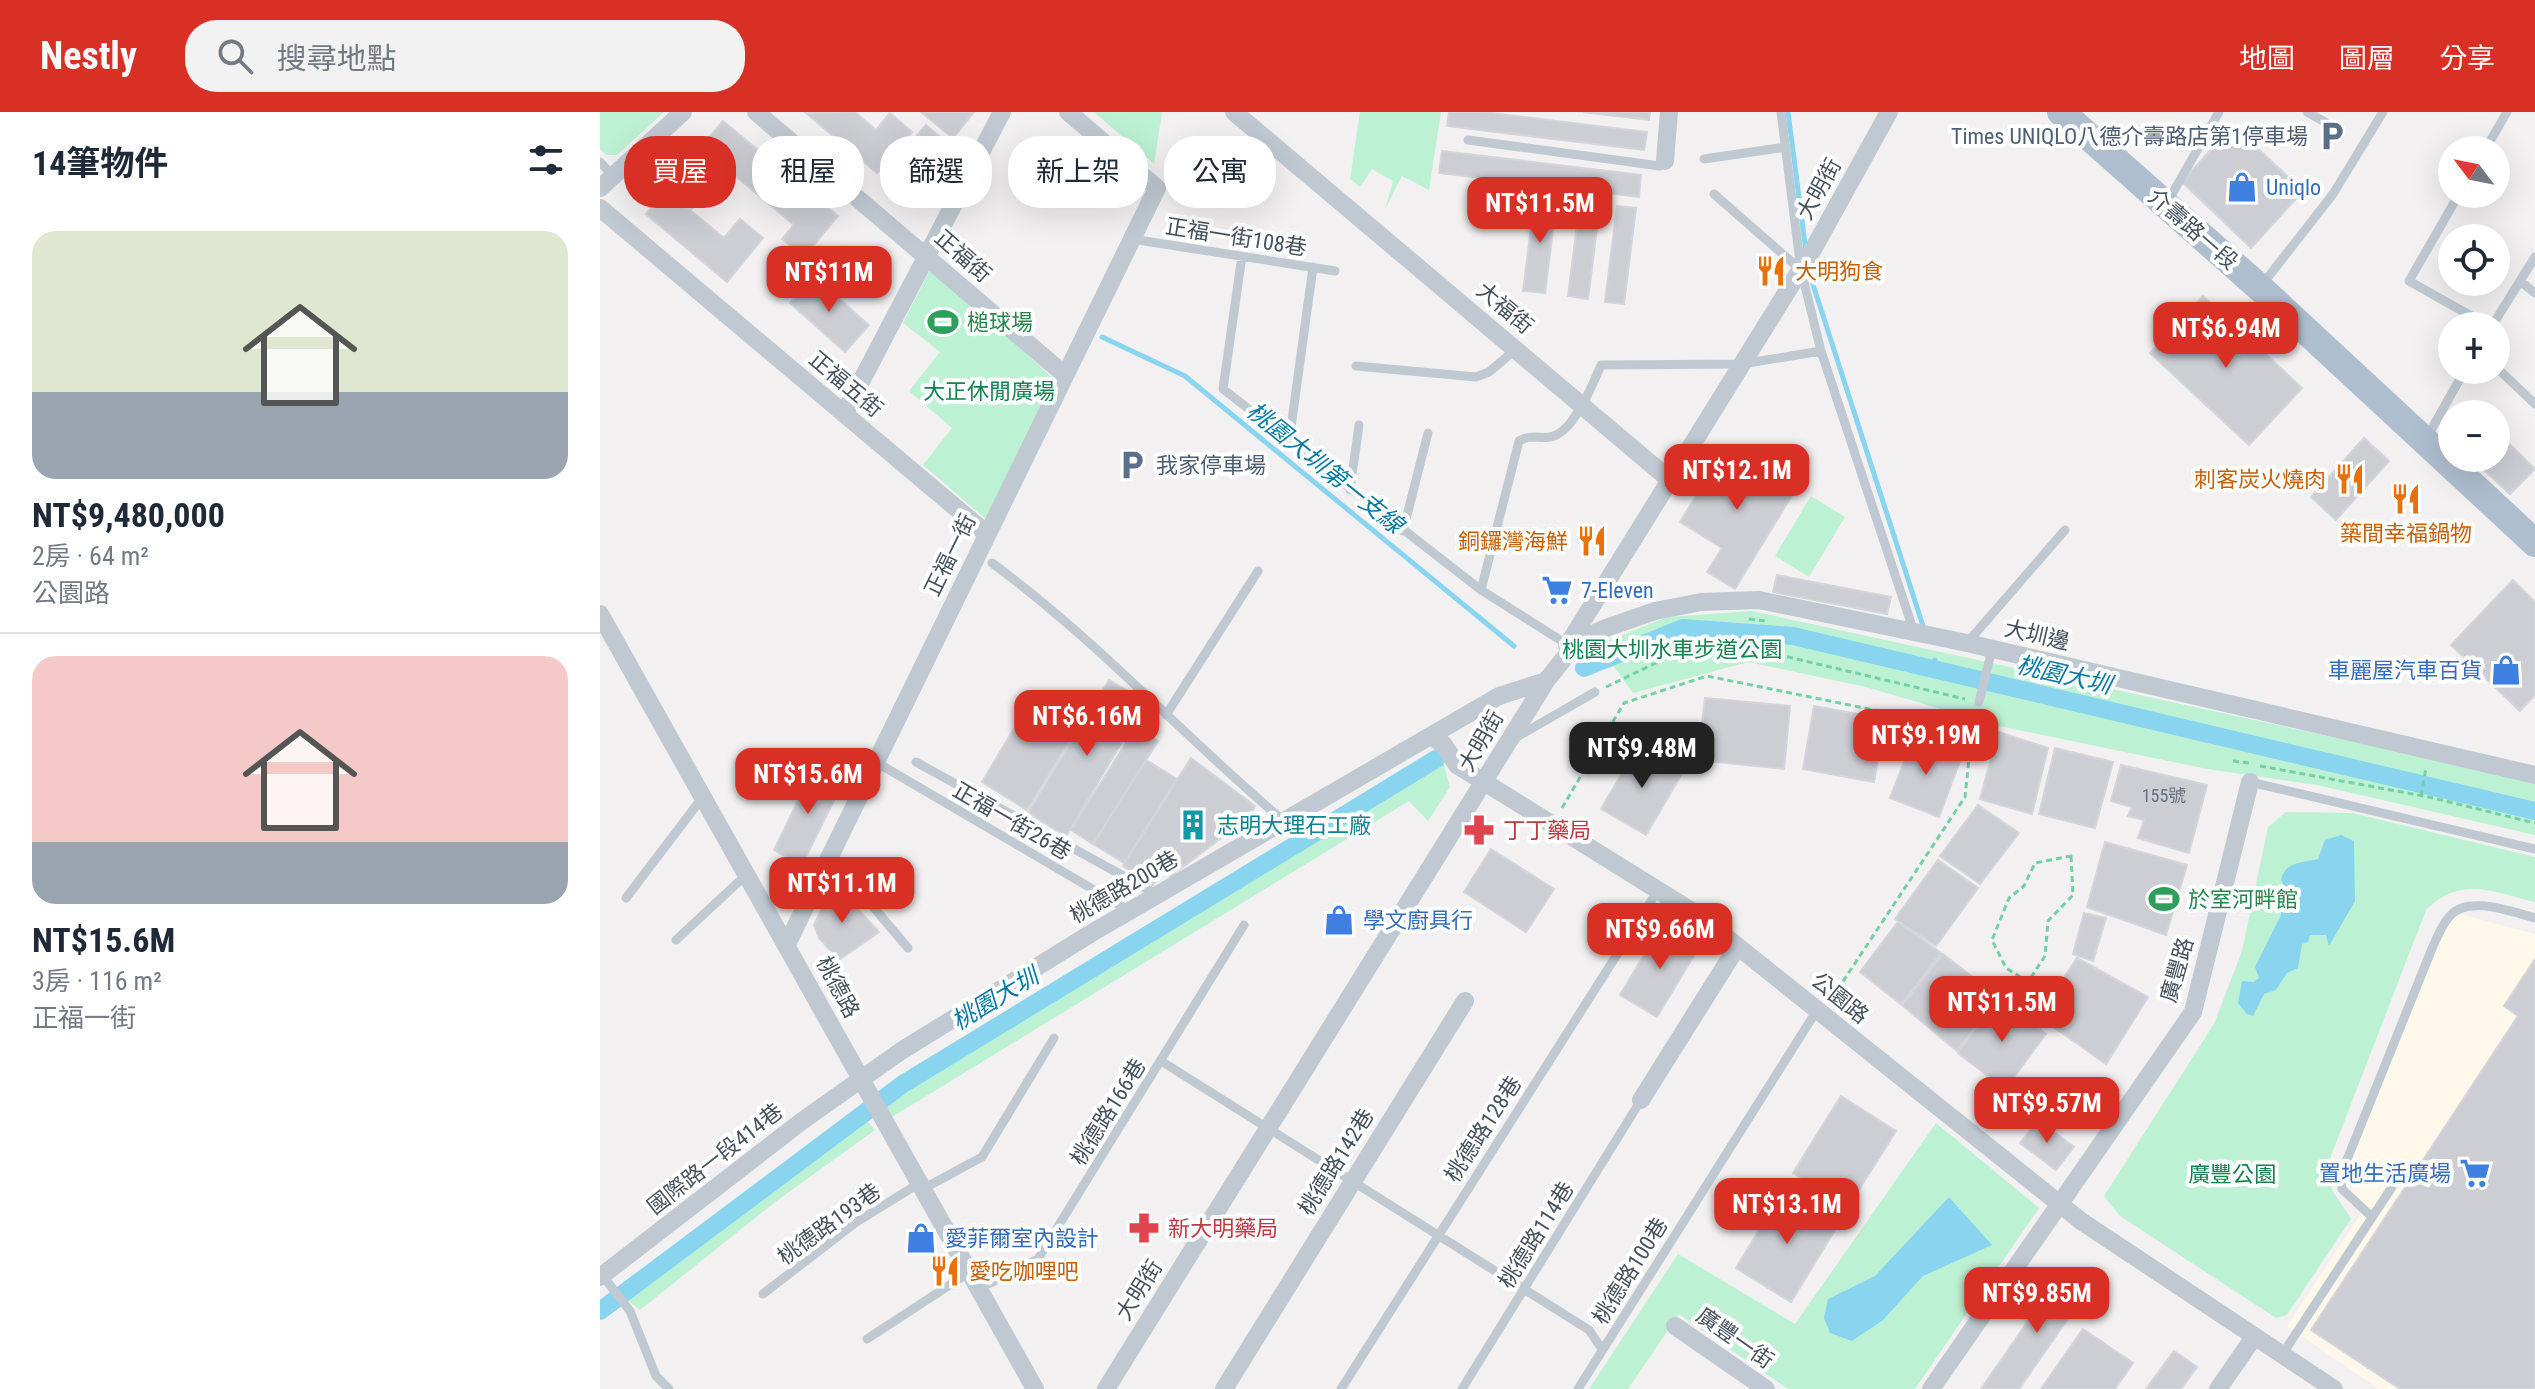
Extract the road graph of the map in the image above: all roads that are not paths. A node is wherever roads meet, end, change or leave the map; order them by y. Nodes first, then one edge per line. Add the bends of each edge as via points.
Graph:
1 (683, 112) edge
2 (756, 112) edge
3 (1002, 112) edge
4 (1068, 112) edge
5 (1234, 112) edge
6 (1669, 112) edge
7 (1781, 112) edge
8 (1889, 112) edge
9 (2061, 112) edge
10 (2219, 112) edge
11 (2307, 112) edge
12 (2383, 112) edge
13 (2507, 112) edge
14 (2325, 122) dead end
15 (2493, 136) edge
16 (1468, 140) dead end
17 (1786, 147) junction
18 (1704, 159) dead end
19 (1665, 161) joint
20 (600, 162) edge
21 (606, 182) edge
22 (1714, 194) dead end
23 (2166, 204) junction
24 (600, 208) edge
25 (2451, 208) edge
26 (1132, 239) junction
27 (926, 256) junction
28 (1242, 256) junction
29 (2535, 257) edge
30 (1805, 264) junction
31 (1313, 267) junction
32 (1335, 271) dead end
33 (2520, 281) junction
34 (2260, 288) junction
35 (2535, 293) edge
36 (2465, 312) edge
37 (2499, 312) edge
38 (1516, 349) junction
39 (1821, 351) junction
40 (1742, 364) junction
41 (1356, 366) dead end
42 (1065, 375) junction
43 (2510, 380) edge
44 (2457, 384) edge
45 (2535, 404) edge
46 (1582, 407) junction
47 (844, 414) junction
48 (1359, 425) dead end
49 (1428, 433) dead end
50 (2425, 440) junction
51 (1289, 442) junction
52 (1670, 480) junction
53 (1350, 490) junction
54 (2065, 530) dead end
55 (1403, 531) junction
56 (987, 534) junction
57 (2535, 543) edge
58 (992, 563) dead end
59 (1258, 571) dead end
60 (1481, 590) junction
61 (600, 614) edge
62 (1914, 632) junction
63 (1967, 643) junction
64 (1568, 645) junction
65 (1990, 656) junction
66 (1546, 681) junction
67 (1595, 692) road end
68 (1979, 702) road end
69 (1166, 715) junction
70 (1431, 736) junction
71 (1507, 743) junction
72 (876, 762) junction
73 (916, 762) dead end
74 (2535, 775) edge
75 (2250, 782) joint
76 (1485, 783) junction
77 (702, 798) junction
78 (1285, 822) junction
79 (2535, 849) edge
80 (830, 856) junction
81 (747, 874) junction
82 (1658, 890) junction
83 (1158, 895) junction
84 (626, 898) dead end
85 (1130, 911) junction
86 (2535, 918) edge
87 (1244, 925) dead end
88 (676, 940) dead end
89 (787, 944) junction
90 (1737, 947) junction
91 (908, 948) dead end
92 (1465, 1001) dead end
93 (1819, 1012) junction
94 (1054, 1038) dead end
95 (1161, 1061) junction
96 (863, 1085) junction
97 (1641, 1100) joint
98 (1268, 1128) junction
99 (1352, 1181) junction
100 (919, 1187) junction
101 (2392, 1187) dead end
102 (2059, 1204) junction
103 (2372, 1217) junction
104 (1436, 1234) junction
105 (968, 1273) junction
106 (604, 1279) edge
107 (978, 1289) junction
108 (1524, 1289) junction
109 (763, 1294) dead end
110 (1675, 1326) dead end
111 (2254, 1337) junction
112 (867, 1339) dead end
113 (1602, 1349) junction
114 (2282, 1355) junction
115 (669, 1389) edge
116 (1035, 1389) edge
117 (1106, 1389) edge
118 (1224, 1389) edge
119 (1341, 1389) edge
120 (1462, 1389) edge
121 (1578, 1389) edge
122 (1766, 1389) edge
123 (1931, 1389) edge
124 (2218, 1389) edge
125 (2334, 1389) edge

1 - 21 street
2 - 27 street, 正福街
3 - 27 street
4 - 26 street, 正福一街 via 1157,188
5 - 38 street, 大福街
6 - 19 street
7 - 17 lane
8 - 30 street, 大明街
9 - 23 main road, 介壽路一段
10 - 23 lane
11 - 14 lane
12 - 34 lane via 2333,194
13 - 15 lane
16 - 19 lane via 1660,166
17 - 18 lane
17 - 30 lane
20 - 21 lane
22 - 30 lane
23 - 34 main road, 介壽路一段
24 - 47 street, 正福五街
25 - 36 lane via 2409,281
26 - 28 lane, 正福一街108巷
26 - 42 street, 正福一街
27 - 42 street, 正福街
27 - 47 street
28 - 31 lane, 正福一街108巷
28 - 51 lane via 1223,389
29 - 33 lane
30 - 39 lane
30 - 40 street, 大明街
31 - 32 lane, 正福一街108巷
31 - 51 lane
33 - 35 lane
33 - 37 lane
34 - 50 main road, 介壽路一段
38 - 41 lane via 1476,377
38 - 46 street, 大福街
39 - 40 lane
39 - 62 lane
40 - 46 lane via 1601,365
40 - 52 street, 大明街
42 - 56 street, 正福一街
43 - 45 lane
44 - 50 lane
46 - 52 street, 大福街
46 - 60 lane via 1558,434 1519,441
47 - 56 street, 正福五街
48 - 53 lane
49 - 55 lane
50 - 57 main road, 介壽路一段
51 - 53 lane
52 - 64 street, 大明街
53 - 55 lane
54 - 63 lane
55 - 60 lane
56 - 72 street, 正福一街
58 - 69 lane via 1038,597
59 - 69 lane
60 - 64 lane
61 - 77 street, 桃德路
62 - 63 street, 大圳邊
62 - 66 street, 大圳邊 via 1759,600 1701,602 1655,611 1578,641
63 - 65 street, 大圳邊
64 - 66 street, 大明街
65 - 68 lane
65 - 74 street, 大圳邊
66 - 70 street, 桃德路200巷 via 1499,696
66 - 71 street, 大明街
67 - 71 lane
69 - 78 lane
70 - 76 street, 公園路 via 1457,765
70 - 78 street, 桃德路200巷
71 - 76 street, 大明街
72 - 80 street, 正福一街
72 - 85 lane, 正福一街26巷
73 - 83 lane
75 - 79 lane, 廣豐路
75 - 102 street, 廣豐路 via 2193,1012
76 - 82 street, 公園路
76 - 98 street, 大明街
77 - 81 street, 桃德路
77 - 84 lane
78 - 83 street, 桃德路200巷
80 - 89 street, 正福一街
80 - 91 lane
81 - 88 lane
81 - 89 street, 桃德路
82 - 90 street, 公園路
82 - 104 lane, 桃德路128巷
83 - 85 street, 桃德路200巷
85 - 96 street, 桃德路200巷 via 901,1051
86 - 103 lane via 2469,906 2448,917 2340,1177 2342,1189
87 - 95 lane, 桃德路166巷
89 - 96 street, 桃德路
90 - 93 street, 公園路
90 - 97 street
92 - 99 street, 桃德路142巷
93 - 102 street, 公園路
93 - 113 lane, 桃德路100巷
94 - 100 lane, 桃德路193巷 via 982,1157
95 - 98 lane
95 - 107 lane, 桃德路166巷 via 1038,1259
96 - 100 street, 桃德路
96 - 106 street, 國際路一段414巷
97 - 108 lane, 桃德路114巷
98 - 99 lane
98 - 117 street, 大明街
99 - 104 lane
99 - 118 street, 桃德路142巷
100 - 105 street
100 - 109 lane, 桃德路193巷 via 855,1223
101 - 103 lane
102 - 111 street, 公園路
102 - 123 street, 廣豐路
103 - 114 lane
104 - 108 lane
104 - 119 lane, 桃德路128巷
105 - 107 street
105 - 112 lane
106 - 115 lane via 630,1311 656,1376
107 - 116 street
108 - 113 lane via 1589,1330
108 - 120 lane, 桃德路114巷
110 - 122 street, 廣豐一街
111 - 114 street, 公園路
111 - 124 street
113 - 121 lane, 桃德路100巷
114 - 125 street, 公園路

